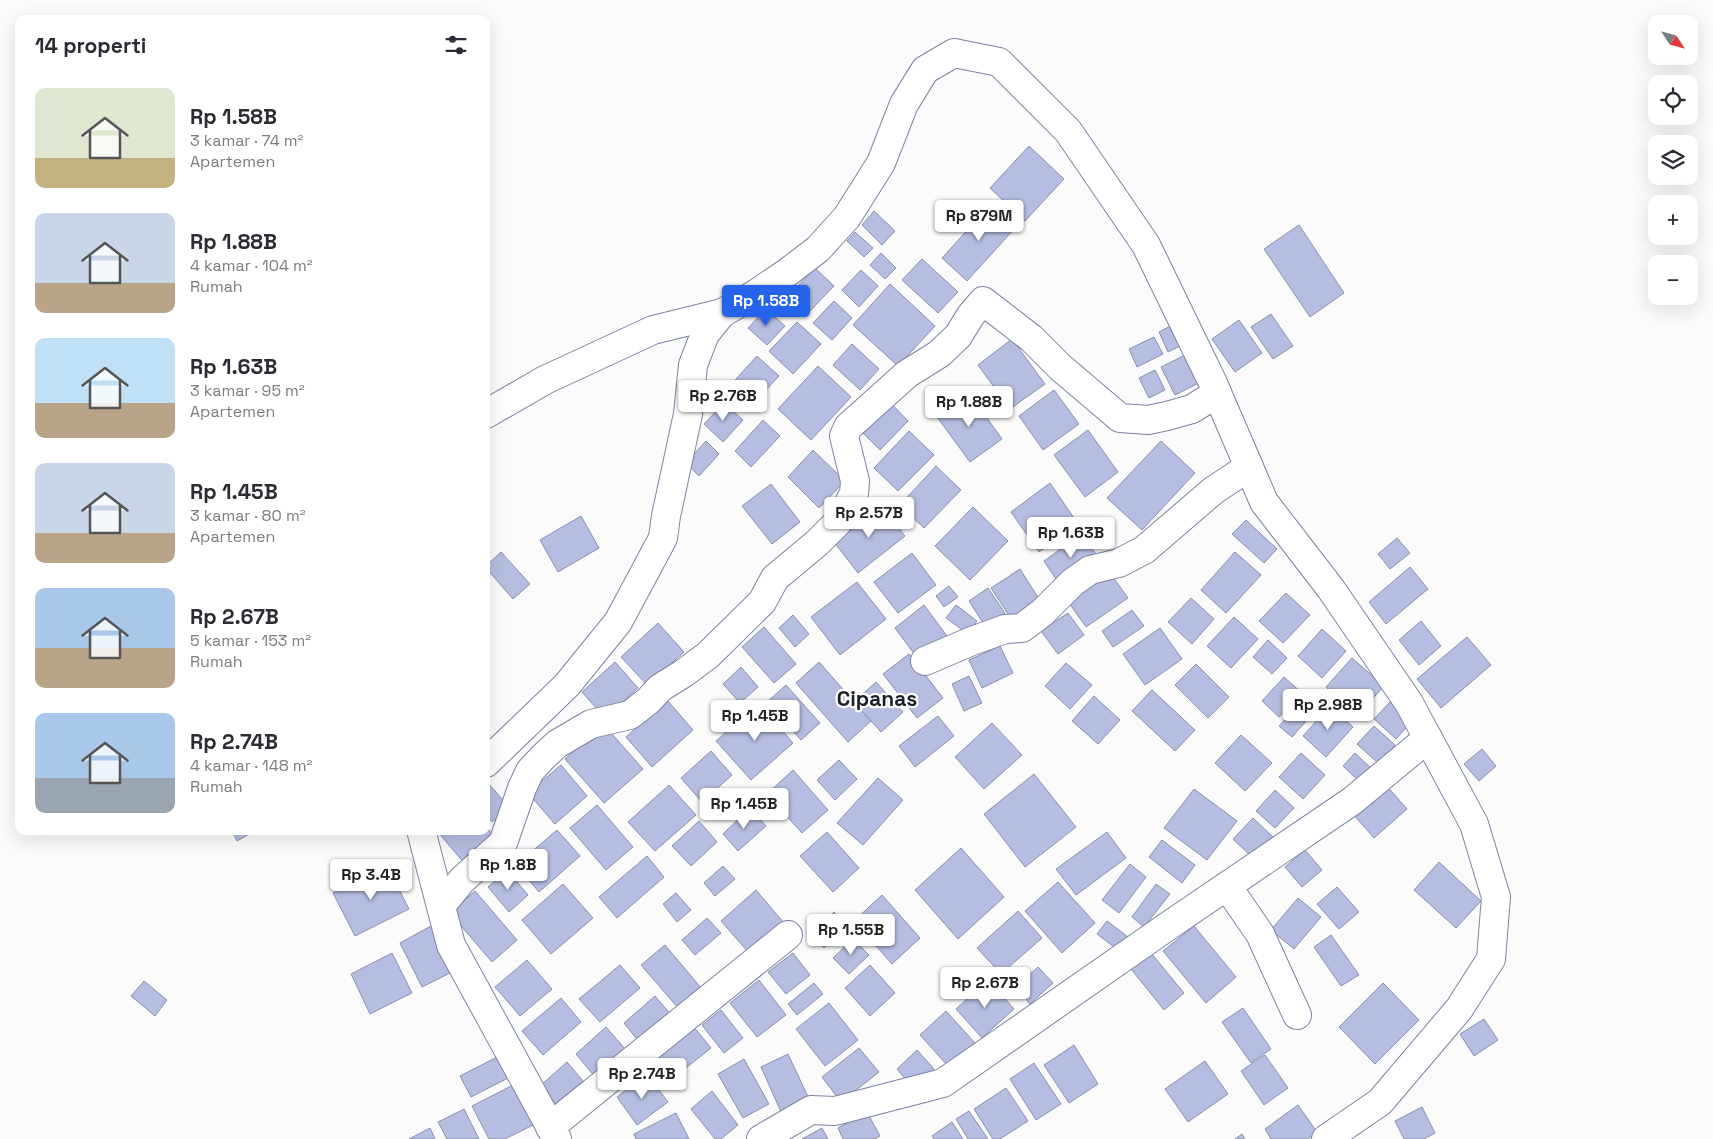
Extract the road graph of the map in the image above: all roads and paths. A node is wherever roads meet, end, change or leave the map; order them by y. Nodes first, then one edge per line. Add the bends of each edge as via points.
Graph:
1 (722, 313) junction
2 (1217, 393) junction
3 (490, 412) edge
4 (1249, 467) junction
5 (925, 661) dead end
6 (1428, 738) junction
7 (490, 759) edge
8 (422, 835) edge
9 (1227, 886) junction
10 (441, 906) junction
11 (788, 935) dead end
12 (1297, 1015) dead end
13 (554, 1133) edge
14 (761, 1139) edge
15 (1326, 1139) edge

1 - 2 street via 754,295 818,249 847,217 881,163 904,104 924,70 954,53 999,62 1068,131 1146,245
1 - 3 street via 653,330 545,380
1 - 7 street via 705,334 694,365 688,414 663,538 618,622 567,685
2 - 4 street
2 - 10 street via 1192,409 1167,416 1148,420 1120,418 1060,368 1031,338 983,301 958,336 939,354 907,374 848,427 844,436 855,481 854,494 838,522 775,578 762,602 708,655 660,688 630,715 591,724 557,744 544,756 530,771 503,843 462,880
4 - 5 street via 1214,490 1144,550 1119,563 1090,570 1073,582 1022,628 1005,629
4 - 6 street via 1264,502 1332,589 1409,703
6 - 9 street via 1352,801
6 - 15 street via 1474,824 1496,898 1491,959 1459,1010 1380,1102
8 - 10 street
9 - 12 street via 1260,934
9 - 14 street via 944,1083 835,1111 811,1110
10 - 13 street via 451,945
11 - 13 street

